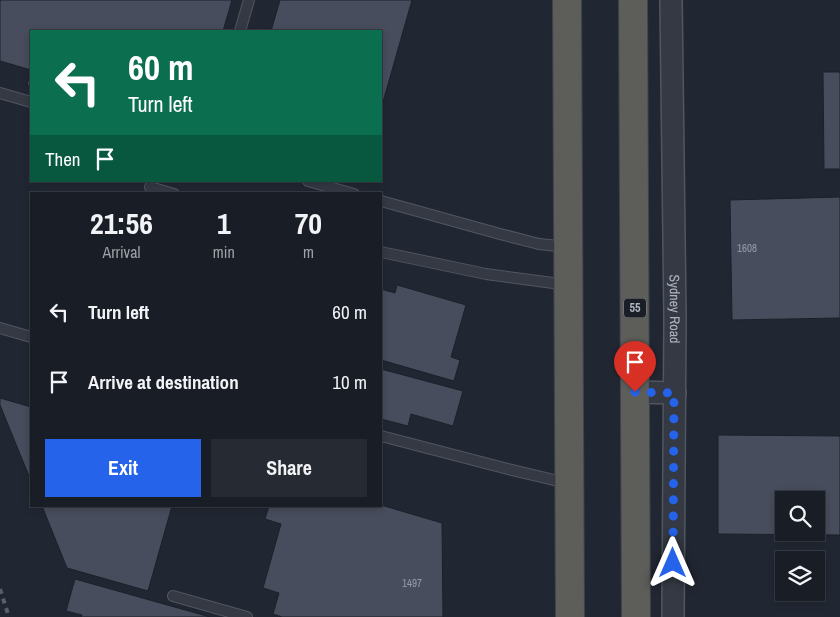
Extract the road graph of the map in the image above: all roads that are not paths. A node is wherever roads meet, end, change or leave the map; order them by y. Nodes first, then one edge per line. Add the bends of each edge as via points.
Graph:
1 (249, 0) edge
2 (567, 0) edge
3 (632, 0) edge
4 (671, 0) edge
5 (240, 30) edge
6 (0, 93) edge
7 (30, 102) edge
8 (312, 182) edge
9 (150, 187) dead end
10 (167, 192) edge
11 (347, 192) edge
12 (382, 201) edge
13 (568, 247) junction
14 (382, 252) edge
15 (568, 285) junction
16 (0, 328) edge
17 (30, 337) edge
18 (635, 392) junction
19 (674, 393) junction
20 (382, 436) edge
21 (569, 481) junction
22 (173, 596) dead end
23 (247, 617) edge
24 (570, 617) edge
25 (636, 617) edge
26 (673, 617) edge

1 - 5 lane
2 - 13 highway
3 - 18 highway, 55
4 - 19 street, Sydney Road
6 - 7 lane
8 - 11 lane
9 - 10 lane
12 - 13 lane via 539,244
13 - 15 highway
14 - 15 lane via 472,272
15 - 21 highway
16 - 17 lane
18 - 19 street
18 - 25 highway, 55
19 - 26 street, Sydney Road
20 - 21 lane via 508,469
21 - 24 highway
22 - 23 lane

